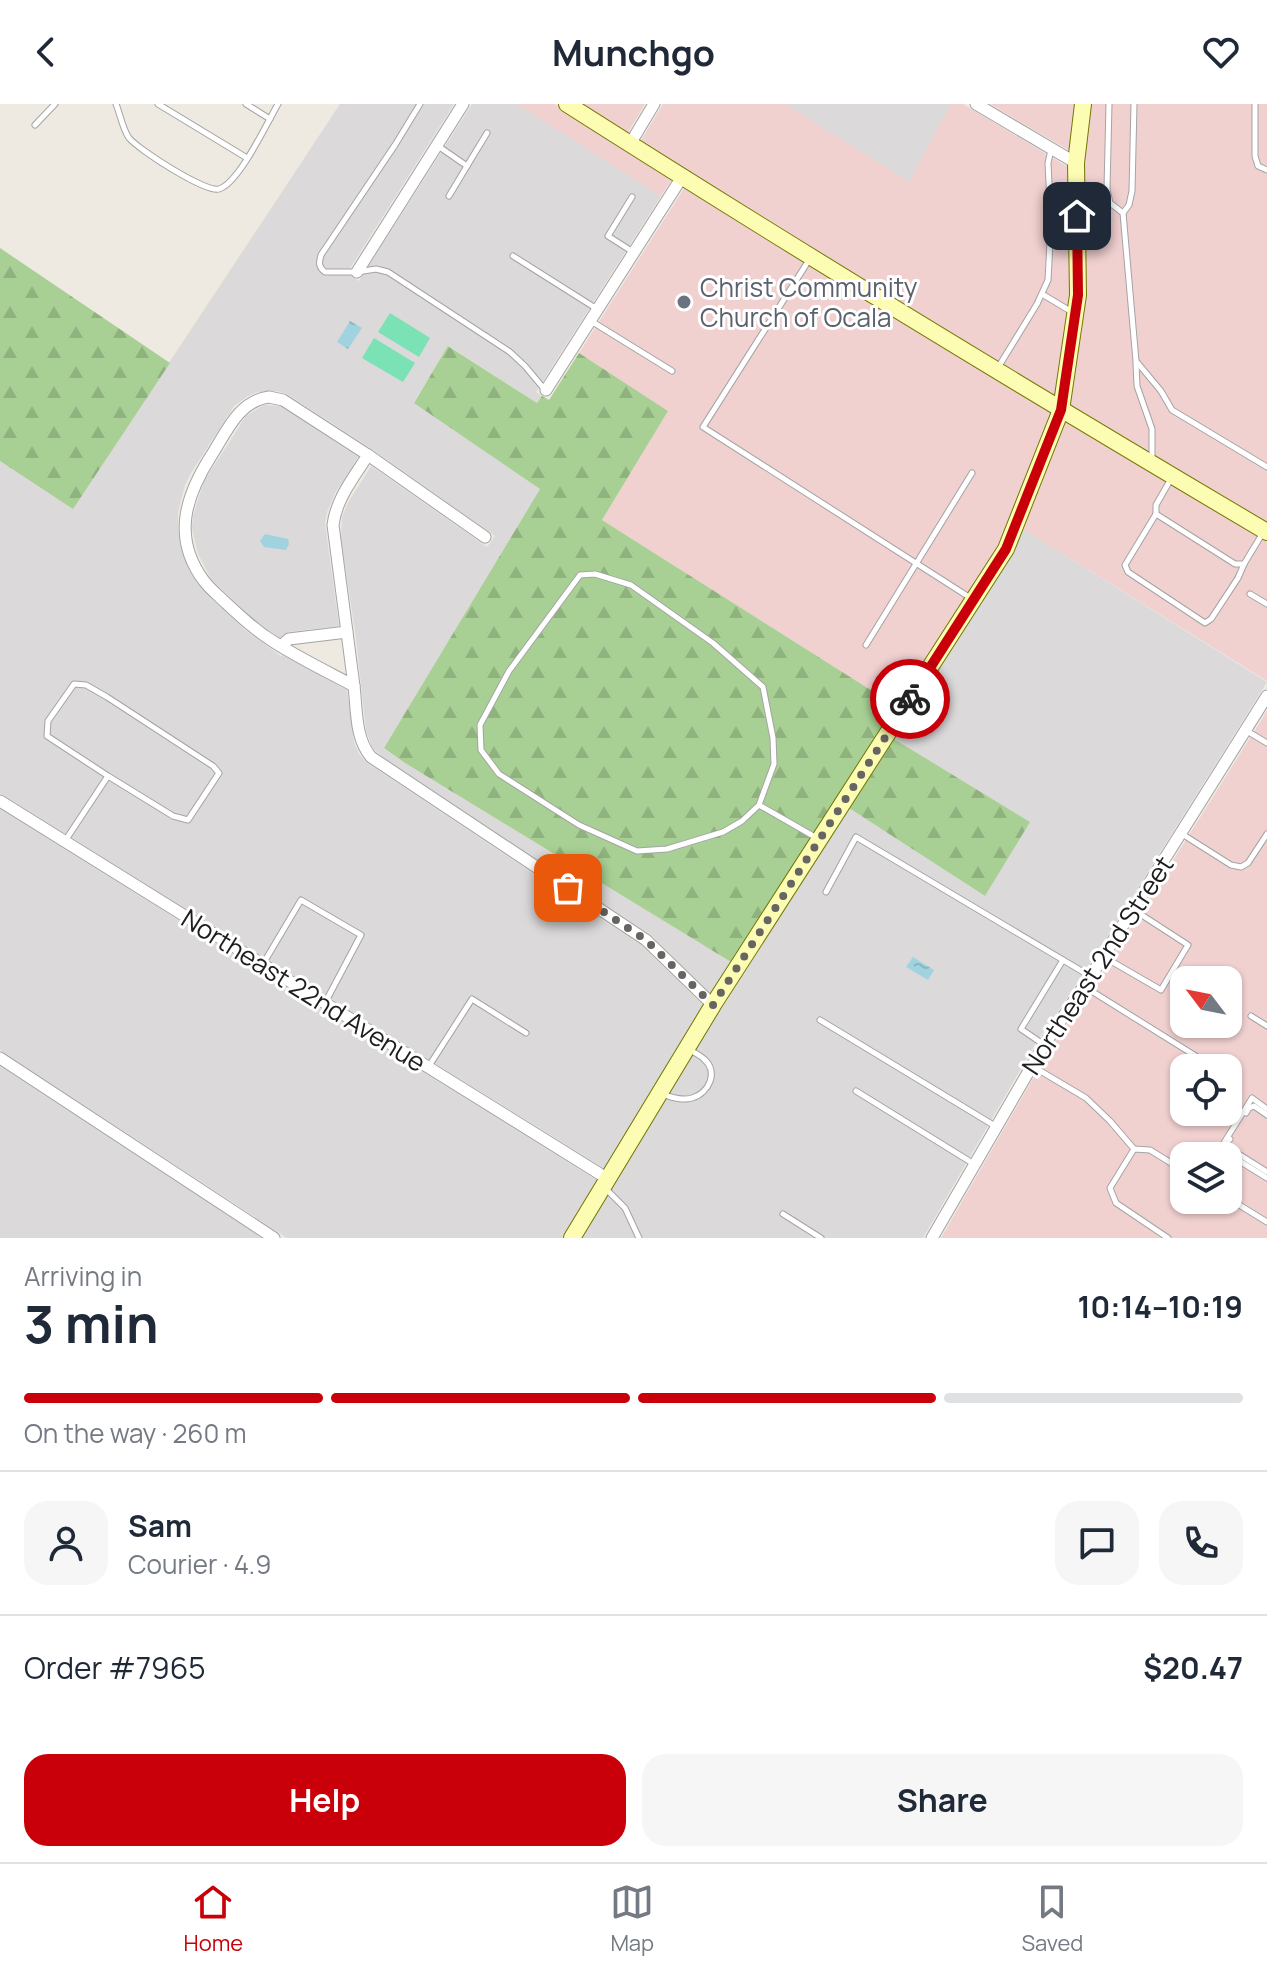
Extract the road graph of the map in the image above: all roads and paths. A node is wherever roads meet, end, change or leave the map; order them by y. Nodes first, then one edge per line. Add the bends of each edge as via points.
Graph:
1 (55, 104) edge
2 (116, 104) edge
3 (158, 104) edge
4 (246, 104) edge
5 (278, 104) edge
6 (420, 104) edge
7 (463, 104) edge
8 (567, 104) edge
9 (654, 104) edge
10 (976, 104) edge
11 (1083, 104) edge
12 (1109, 104) edge
13 (1134, 104) edge
14 (1255, 104) edge
15 (270, 119) junction
16 (35, 125) dead end
17 (487, 133) dead end
18 (630, 144) junction
19 (437, 146) junction
20 (1051, 148) junction
21 (247, 158) junction
22 (1076, 163) junction
23 (467, 166) junction
24 (1267, 170) edge
25 (682, 177) junction
26 (449, 196) dead end
27 (632, 197) dead end
28 (1123, 213) junction
29 (634, 252) junction
30 (513, 256) dead end
31 (811, 257) junction
32 (357, 272) junction
33 (1042, 294) junction
34 (598, 309) junction
35 (1075, 314) junction
36 (590, 321) junction
37 (1136, 361) junction
38 (996, 370) junction
39 (672, 371) dead end
40 (546, 390) joint
41 (1061, 410) junction
42 (368, 455) junction
43 (1152, 463) junction
44 (1267, 467) edge
45 (972, 473) dead end
46 (1173, 476) junction
47 (1156, 514) junction
48 (1266, 531) edge
49 (485, 537) dead end
50 (917, 564) junction
51 (1244, 564) junction
52 (1250, 594) dead end
53 (973, 600) junction
54 (1267, 604) edge
55 (347, 632) junction
56 (866, 645) dead end
57 (281, 646) junction
58 (354, 686) junction
59 (1267, 696) edge
60 (1246, 730) junction
61 (1267, 743) edge
62 (108, 776) junction
63 (0, 801) edge
64 (759, 805) junction
65 (1181, 833) junction
66 (1267, 834) edge
67 (819, 840) junction
68 (65, 842) junction
69 (826, 892) dead end
70 (1133, 910) junction
71 (1103, 957) junction
72 (1063, 960) junction
73 (262, 965) junction
74 (1088, 982) junction
75 (324, 1003) junction
76 (713, 1005) junction
77 (1251, 1016) dead end
78 (820, 1020) dead end
79 (1267, 1026) edge
80 (526, 1033) dead end
81 (1044, 1045) junction
82 (687, 1049) junction
83 (1194, 1054) edge
84 (0, 1058) edge
85 (1032, 1066) junction
86 (428, 1067) junction
87 (856, 1091) dead end
88 (660, 1094) junction
89 (1267, 1112) edge
90 (996, 1127) junction
91 (1134, 1149) junction
92 (1170, 1162) edge
93 (975, 1165) junction
94 (1267, 1175) edge
95 (606, 1183) junction
96 (1242, 1207) edge
97 (783, 1214) dead end
98 (1267, 1222) edge
99 (274, 1238) edge
100 (572, 1238) edge
101 (639, 1238) edge
102 (821, 1238) edge
103 (932, 1238) edge
104 (1168, 1238) edge

1 - 16 lane
2 - 21 lane via 128,137 208,189 222,188
3 - 21 lane
4 - 15 lane
5 - 15 lane
6 - 32 lane via 321,255 325,272
7 - 19 street
8 - 18 street
9 - 18 street
10 - 20 street
11 - 22 street
12 - 28 lane via 1107,189 1110,203
13 - 28 lane via 1132,191
14 - 24 lane via 1255,156 1258,166
15 - 21 lane
17 - 23 lane
18 - 25 street
19 - 23 lane
19 - 32 street
20 - 22 street
20 - 33 lane via 1048,280
22 - 35 street
23 - 26 lane
25 - 29 street
25 - 31 street
27 - 29 lane via 608,236
28 - 37 lane
29 - 34 street
30 - 34 lane
31 - 38 street
31 - 50 lane via 703,427
32 - 40 lane via 376,269 396,277 510,352
33 - 35 lane
33 - 38 lane
34 - 36 street
35 - 41 street
36 - 39 lane
36 - 40 street
37 - 43 lane via 1137,386 1152,429
37 - 44 lane via 1172,410
38 - 41 street
41 - 43 street
41 - 53 street via 1006,549
42 - 49 street
42 - 55 street via 337,506 333,525
42 - 57 street via 283,400 261,398 240,411 197,477 185,528 197,569 250,625
43 - 46 street
45 - 50 lane
46 - 47 lane
46 - 48 street
47 - 51 lane via 1235,564
47 - 51 lane via 1125,565 1128,572 1205,623
48 - 51 lane
50 - 53 lane
50 - 56 lane
52 - 54 lane
53 - 67 street
55 - 57 street via 289,639
55 - 58 street
57 - 58 street
58 - 76 street via 359,732 371,757 646,940
59 - 60 street, Northeast 2nd Street
60 - 61 lane
60 - 65 street, Northeast 2nd Street
62 - 62 lane via 47,736 48,721 74,684 107,697 219,773 188,820
62 - 68 lane
63 - 68 street, Northeast 22nd Avenue
64 - 64 lane via 774,764 763,687 713,643 631,585 580,575 509,671 480,725 481,750 499,774 579,825 637,851 667,849 723,832
64 - 67 lane
65 - 66 lane via 1241,867
65 - 70 street, Northeast 2nd Street
67 - 76 street
68 - 73 street, Northeast 22nd Avenue
69 - 72 lane via 856,837
70 - 71 street, Northeast 2nd Street
70 - 71 lane via 1188,945 1161,990
71 - 74 street, Northeast 2nd Street
72 - 74 lane
72 - 81 lane via 1021,1029
73 - 75 street, Northeast 22nd Avenue
73 - 75 lane via 301,900 361,935
74 - 81 street, Northeast 2nd Street
74 - 83 lane
75 - 86 street, Northeast 22nd Avenue
76 - 82 street
77 - 79 lane
78 - 90 lane
80 - 86 lane via 472,999
81 - 85 street, Northeast 2nd Street
82 - 88 street
82 - 88 lane via 712,1069 706,1089 688,1099
84 - 99 street
85 - 90 street, Northeast 2nd Street
85 - 91 lane via 1086,1098
86 - 95 street, Northeast 22nd Avenue
87 - 93 lane
88 - 95 street
89 - 94 lane via 1252,1098 1220,1149
90 - 93 street, Northeast 2nd Street
91 - 92 lane via 1150,1150
91 - 104 lane via 1110,1188 1116,1203
93 - 103 street, Northeast 2nd Street
95 - 100 street
95 - 101 lane
96 - 98 lane
97 - 102 lane

